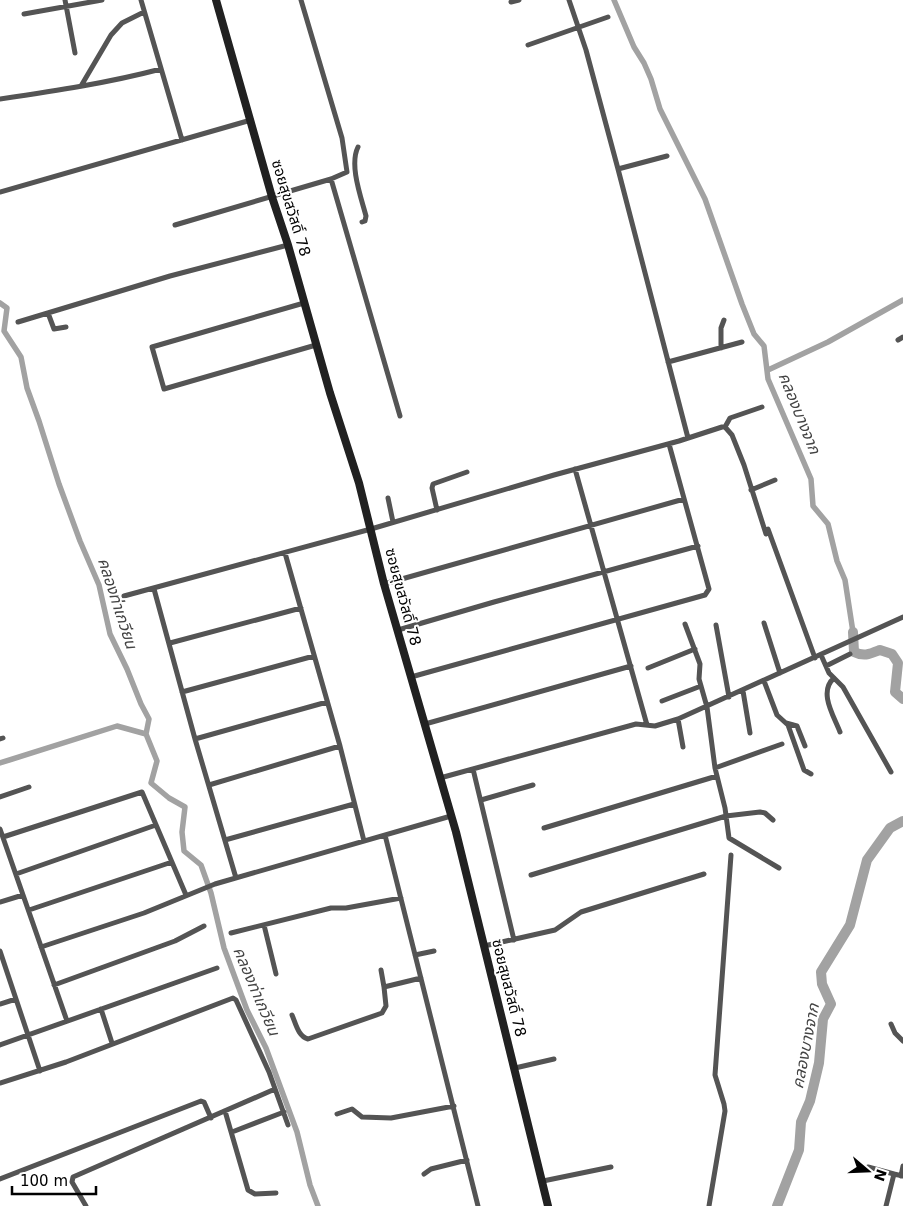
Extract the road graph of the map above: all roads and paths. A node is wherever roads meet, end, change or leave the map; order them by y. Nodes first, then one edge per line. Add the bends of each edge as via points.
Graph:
1 (65, 0) edge
2 (102, 0) edge
3 (141, 0) edge
4 (216, 0) edge
5 (301, 0) edge
6 (519, 0) edge
7 (569, 0) edge
8 (511, 2) dead end
9 (66, 6) junction
10 (144, 12) junction
11 (24, 14) dead end
12 (608, 17) dead end
13 (578, 27) junction
14 (528, 44) dead end
15 (75, 53) dead end
16 (161, 69) junction
17 (81, 86) junction
18 (0, 99) edge
19 (251, 120) junction
20 (182, 140) junction
21 (358, 147) dead end
22 (667, 156) dead end
23 (618, 169) junction
24 (347, 172) junction
25 (356, 172) junction
26 (331, 179) junction
27 (0, 192) edge
28 (272, 197) junction
29 (362, 222) dead end
30 (175, 225) dead end
31 (288, 245) junction
32 (304, 303) junction
33 (48, 313) junction
34 (724, 320) dead end
35 (18, 322) dead end
36 (66, 327) dead end
37 (742, 342) dead end
38 (316, 345) junction
39 (721, 348) junction
40 (668, 362) junction
41 (762, 407) dead end
42 (400, 416) dead end
43 (725, 427) junction
44 (688, 438) junction
45 (669, 444) junction
46 (575, 470) junction
47 (467, 472) dead end
48 (775, 480) dead end
49 (751, 490) junction
50 (388, 498) dead end
51 (684, 498) junction
52 (758, 503) dead end
53 (437, 510) junction
54 (394, 522) junction
55 (591, 526) junction
56 (371, 529) junction
57 (766, 534) dead end
58 (698, 546) junction
59 (285, 552) junction
60 (604, 573) junction
61 (384, 584) junction
62 (154, 589) junction
63 (124, 596) dead end
64 (301, 608) junction
65 (903, 617) edge
66 (616, 619) junction
67 (764, 623) dead end
68 (686, 624) dead end
69 (716, 626) dead end
70 (398, 630) junction
71 (170, 643) junction
72 (694, 649) junction
73 (850, 654) dead end
74 (314, 656) junction
75 (818, 656) junction
76 (631, 666) junction
77 (826, 666) junction
78 (648, 668) dead end
79 (780, 674) junction
80 (411, 677) junction
81 (834, 678) junction
82 (764, 681) junction
83 (701, 686) junction
84 (743, 691) junction
85 (182, 692) junction
86 (730, 697) junction
87 (662, 701) dead end
88 (327, 702) junction
89 (707, 707) junction
90 (678, 719) junction
91 (786, 723) junction
92 (425, 724) junction
93 (647, 725) junction
94 (840, 732) dead end
95 (750, 733) dead end
96 (195, 739) junction
97 (782, 744) dead end
98 (340, 746) junction
99 (805, 746) dead end
100 (683, 747) dead end
101 (715, 768) junction
102 (473, 769) junction
103 (891, 772) dead end
104 (811, 774) dead end
105 (716, 776) junction
106 (440, 778) junction
107 (209, 785) junction
108 (533, 785) dead end
109 (29, 787) dead end
110 (0, 797) edge
111 (481, 800) junction
112 (354, 804) junction
113 (451, 816) junction
114 (726, 816) junction
115 (773, 820) dead end
116 (156, 825) junction
117 (544, 828) dead end
118 (0, 829) edge
119 (385, 835) junction
120 (3, 837) junction
121 (225, 840) junction
122 (364, 841) junction
123 (731, 855) dead end
124 (172, 862) junction
125 (779, 868) dead end
126 (16, 874) junction
127 (704, 874) dead end
128 (532, 875) dead end
129 (236, 878) junction
130 (23, 895) junction
131 (186, 895) junction
132 (401, 898) junction
133 (0, 902) edge
134 (29, 910) junction
135 (264, 925) junction
136 (204, 926) dead end
137 (232, 933) dead end
138 (514, 940) junction
139 (484, 946) junction
140 (42, 947) junction
141 (0, 951) edge
142 (434, 951) dead end
143 (415, 955) junction
144 (217, 968) dead end
145 (381, 970) dead end
146 (276, 974) dead end
147 (421, 978) junction
148 (54, 985) junction
149 (384, 987) junction
150 (16, 998) junction
151 (0, 1004) edge
152 (101, 1009) junction
153 (292, 1015) dead end
154 (67, 1021) junction
155 (891, 1024) dead end
156 (29, 1035) junction
157 (903, 1041) edge
158 (112, 1044) junction
159 (0, 1045) edge
160 (554, 1059) dead end
161 (515, 1068) junction
162 (40, 1071) junction
163 (0, 1083) edge
164 (276, 1089) junction
165 (454, 1106) junction
166 (225, 1111) junction
167 (284, 1112) junction
168 (337, 1114) dead end
169 (211, 1118) junction
170 (288, 1124) dead end
171 (232, 1132) junction
172 (467, 1160) junction
173 (903, 1166) edge
174 (611, 1167) dead end
175 (868, 1167) dead end
176 (424, 1174) dead end
177 (894, 1174) junction
178 (902, 1176) edge
179 (0, 1179) edge
180 (543, 1181) junction
181 (276, 1193) dead end
182 (86, 1206) edge
183 (478, 1206) edge
184 (548, 1206) edge
185 (709, 1206) edge
186 (886, 1206) edge

1 - 9 street
2 - 9 street
3 - 10 street
4 - 19 street, ซอยสุขสวัสดิ์ 78
5 - 24 street via 342,136
6 - 8 street
7 - 13 street
9 - 11 street
9 - 15 street
10 - 16 street
10 - 17 street via 122,23 111,35
12 - 13 street
13 - 14 street
13 - 23 street
16 - 17 street
16 - 20 street
17 - 18 street
19 - 20 street
19 - 28 street, ซอยสุขสวัสดิ์ 78
20 - 27 street
21 - 25 street via 354,159
22 - 23 street
23 - 40 street
24 - 25 street
24 - 26 street
25 - 29 street via 366,216
26 - 28 street
26 - 42 street
28 - 30 street
28 - 31 street, ซอยสุขสวัสดิ์ 78
31 - 32 street, ซอยสุขสวัสดิ์ 78
31 - 33 street
32 - 38 street, ซอยสุขสวัสดิ์ 78
32 - 38 street via 152,348 164,389
33 - 35 street
33 - 36 street via 54,329
34 - 39 street
37 - 39 street
38 - 56 street, ซอยสุขสวัสดิ์ 78
39 - 40 street
40 - 44 street
41 - 43 street via 730,418
43 - 44 street
43 - 49 street via 732,435
44 - 45 street
45 - 46 street
45 - 51 street
46 - 53 street
46 - 55 street
47 - 53 street via 432,484
48 - 49 street
49 - 57 street
50 - 54 street
51 - 55 street
51 - 58 street
52 - 75 street
53 - 54 street
54 - 56 street
55 - 60 street
55 - 61 street
56 - 59 street
56 - 61 street, ซอยสุขสวัสดิ์ 78
58 - 60 street
58 - 66 street via 708,593
59 - 62 street
59 - 64 street
60 - 66 street
60 - 70 street
61 - 70 street, ซอยสุขสวัสดิ์ 78
62 - 63 street
62 - 71 street
64 - 71 street
64 - 74 street
65 - 75 street
66 - 76 street
66 - 80 street
67 - 79 street
68 - 72 street
69 - 86 street
70 - 80 street, ซอยสุขสวัสดิ์ 78
71 - 85 street
72 - 78 street
72 - 83 street via 700,664
73 - 77 street
74 - 85 street
74 - 88 street
75 - 77 street
75 - 79 street
76 - 92 street
76 - 93 street
77 - 81 street
79 - 82 street
80 - 92 street, ซอยสุขสวัสดิ์ 78
81 - 94 street via 828,685 827,700
81 - 103 street via 843,687
82 - 84 street
82 - 91 street via 777,714
83 - 87 street
83 - 89 street
84 - 86 street
84 - 95 street
85 - 96 street
86 - 89 street
88 - 96 street
88 - 98 street
89 - 90 street
89 - 101 street
90 - 93 street via 655,726
90 - 100 street
91 - 99 street via 797,726
91 - 104 street via 804,770
92 - 106 street, ซอยสุขสวัสดิ์ 78
93 - 102 street via 636,724
96 - 107 street
97 - 101 street
98 - 107 street
98 - 112 street
101 - 105 street
102 - 106 street
102 - 111 street
105 - 114 street
105 - 117 street
106 - 113 street, ซอยสุขสวัสดิ์ 78
107 - 121 street
108 - 111 street
109 - 110 street
111 - 138 street
112 - 121 street
112 - 122 street
113 - 119 street
113 - 139 street, ซอยสุขสวัสดิ์ 78
114 - 115 street via 760,812
114 - 125 street via 729,838
114 - 128 street
116 - 120 street via 144,794 140,792
116 - 124 street
116 - 126 street
118 - 120 street
119 - 122 street
119 - 132 street
120 - 126 street
121 - 129 street
122 - 129 street
123 - 185 street via 715,1075 725,1111
124 - 131 street
124 - 134 street
126 - 130 street
127 - 138 street via 587,910 555,930
129 - 131 street
130 - 133 street
130 - 134 street
131 - 140 street
132 - 135 street via 331,908
132 - 143 street
134 - 140 street
135 - 137 street
135 - 146 street
136 - 148 street via 174,941
138 - 139 street
139 - 161 street, ซอยสุขสวัสดิ์ 78
140 - 148 street
141 - 150 street
142 - 143 street
143 - 147 street
144 - 152 street
145 - 149 street
147 - 149 street
147 - 165 street
148 - 154 street
149 - 153 street via 386,1006 382,1013 308,1039 300,1034
150 - 151 street
150 - 156 street
152 - 154 street
152 - 158 street
154 - 156 street
155 - 157 street
156 - 159 street
156 - 162 street
158 - 162 street
158 - 164 street via 233,998
160 - 161 street
161 - 180 street, ซอยสุขสวัสดิ์ 78
162 - 163 street
164 - 166 street
164 - 167 street
165 - 168 street via 390,1118 362,1117 352,1109
165 - 172 street
166 - 169 street
166 - 171 street
167 - 170 street
167 - 171 street
169 - 179 street via 201,1101
169 - 182 street via 73,1177 72,1182
171 - 181 street via 248,1190 255,1194
172 - 176 street via 431,1169
172 - 183 street
173 - 178 street
174 - 180 street
175 - 177 street
177 - 178 street
177 - 186 street
180 - 184 street, ซอยสุขสวัสดิ์ 78

